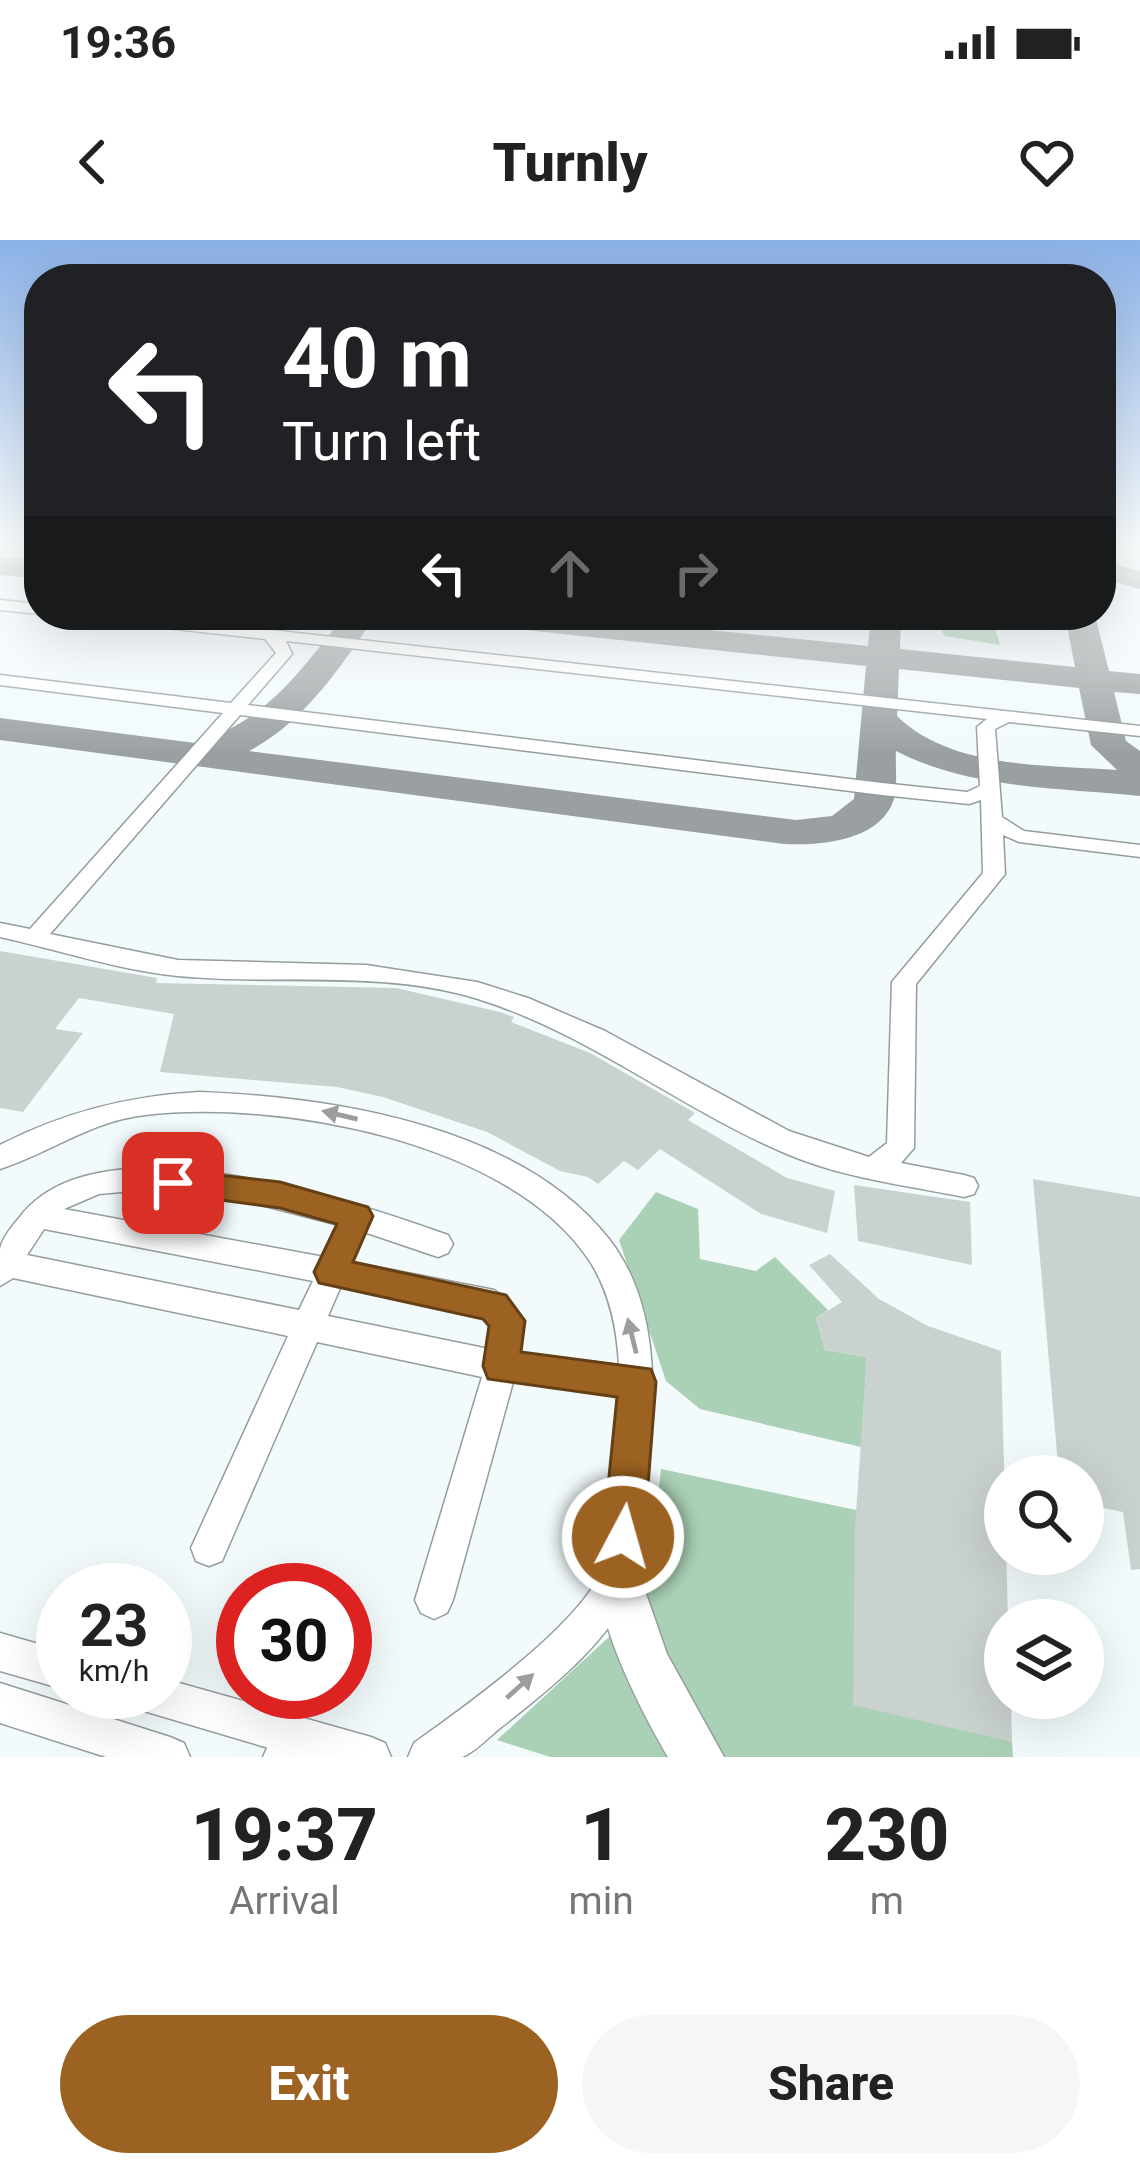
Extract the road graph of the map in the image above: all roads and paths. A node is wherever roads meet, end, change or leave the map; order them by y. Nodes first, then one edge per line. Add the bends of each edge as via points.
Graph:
1 (232, 630) edge
2 (269, 634) junction
3 (329, 640) junction
4 (284, 654) junction
5 (0, 680) edge
6 (237, 709) junction
7 (956, 710) junction
8 (1007, 716) junction
9 (986, 727) junction
10 (1140, 731) edge
11 (990, 789) junction
12 (959, 797) junction
13 (992, 816) junction
14 (1007, 841) junction
15 (1140, 851) edge
16 (0, 930) edge
17 (35, 937) junction
18 (900, 1148) junction
19 (3, 1156) edge
20 (874, 1168) junction
21 (929, 1179) junction
22 (964, 1186) dead end
23 (37, 1216) junction
24 (357, 1216) junction
25 (438, 1244) dead end
26 (2, 1266) edge
27 (331, 1272) junction
28 (308, 1325) junction
29 (501, 1366) junction
30 (638, 1382) junction
31 (208, 1548) dead end
32 (619, 1578) junction
33 (434, 1600) dead end
34 (0, 1652) edge
35 (36, 1662) edge
36 (0, 1703) edge
37 (192, 1706) edge
38 (170, 1757) edge
39 (290, 1757) edge
40 (345, 1757) edge
41 (371, 1757) edge
42 (428, 1757) edge
43 (698, 1757) edge

1 - 2 street
2 - 3 street
2 - 4 street
3 - 4 street
3 - 7 street
4 - 6 street
5 - 6 street
6 - 12 street
6 - 17 street
7 - 8 street
7 - 9 street
8 - 9 street
8 - 10 street
9 - 11 street
11 - 12 street
11 - 13 street
12 - 13 street
13 - 14 street
14 - 15 street
14 - 18 street via 994,874 904,982
16 - 17 street
17 - 20 street via 182,969 377,973 473,989 614,1043 779,1139
18 - 20 street
18 - 21 street
30 -> 19 street via 625,1310 601,1252 564,1210 475,1160 381,1124 251,1102 141,1106
20 - 21 street
21 - 22 street
23 - 24 street via 82,1186 132,1181 280,1195
23 - 26 street
23 - 27 street
24 - 25 street
24 - 27 street
26 - 28 street
27 - 28 street
27 - 29 street via 494,1306 508,1321
28 - 29 street
28 - 31 street
29 - 30 street
29 - 33 street
30 - 32 street
42 -> 32 street via 564,1646
32 - 43 main road via 633,1633
34 - 35 street
36 - 38 street
37 - 41 street
39 - 40 main road

